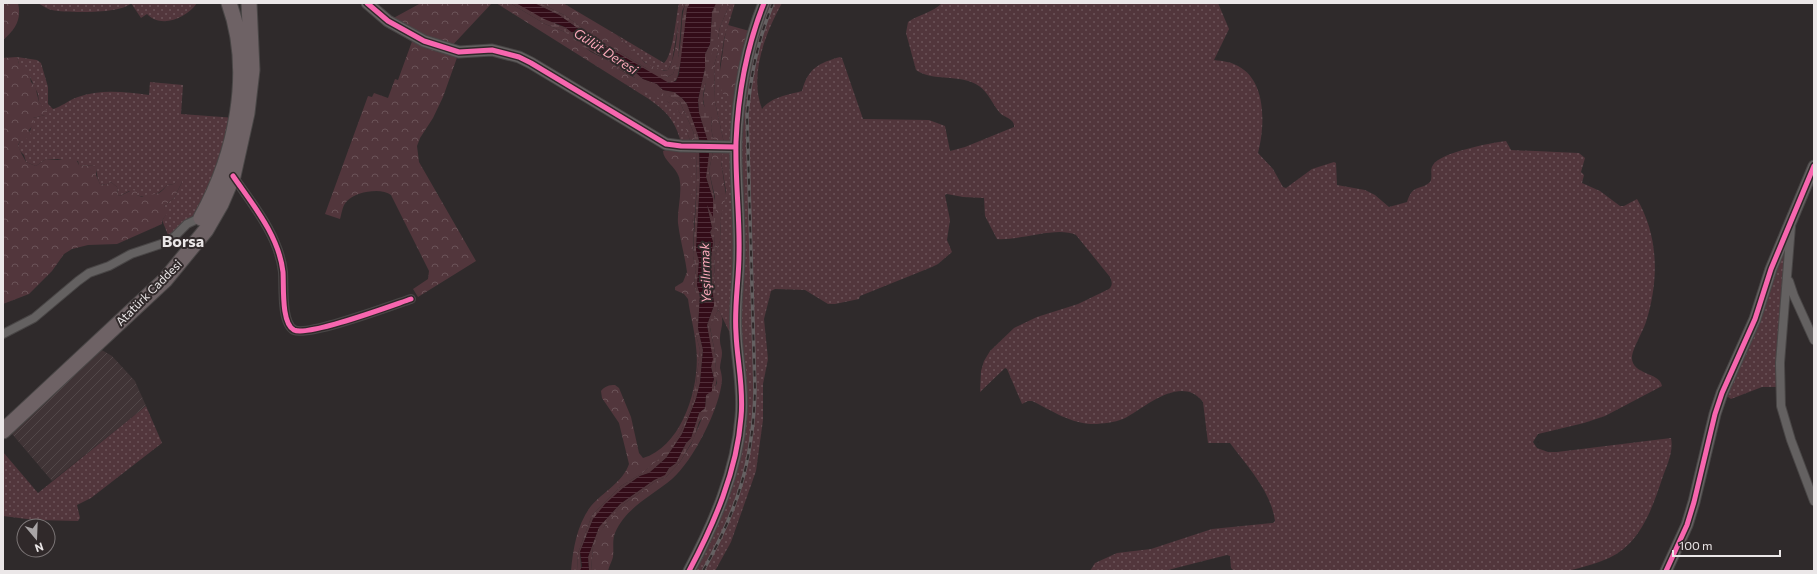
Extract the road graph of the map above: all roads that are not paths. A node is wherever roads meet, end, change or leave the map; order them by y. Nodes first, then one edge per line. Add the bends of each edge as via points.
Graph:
1 (229, 3) edge
2 (249, 3) edge
3 (367, 3) edge
4 (764, 3) edge
5 (732, 147) junction
6 (1814, 166) edge
7 (233, 176) junction
8 (202, 217) junction
9 (1792, 219) junction
10 (1787, 276) junction
11 (411, 299) dead end
12 (3, 334) edge
13 (1814, 340) edge
14 (3, 419) edge
15 (3, 431) edge
16 (1814, 501) edge
17 (688, 571) edge
18 (1666, 571) edge

1 - 8 highway, Atatürk Caddesi via 240,47 240,92 224,168
2 - 7 highway, Atatürk Caddesi via 252,46 250,94
3 - 5 street via 388,21 424,41 458,52 492,50 531,63 666,144
4 - 5 street via 743,71
5 - 17 street via 739,254 735,325 741,377 741,418 732,465 719,504 708,533
6 - 9 street
7 - 11 street via 270,232 276,247 283,272 287,322 293,330 302,332
7 - 15 highway, Atatürk Caddesi via 206,230 165,280
8 - 12 street via 187,224 164,243 131,254 90,273 34,318
8 - 14 highway, Atatürk Caddesi via 159,273
9 - 10 street
9 - 18 street via 1755,319 1722,394 1687,525
10 - 13 street
10 - 16 street via 1780,364 1781,406

